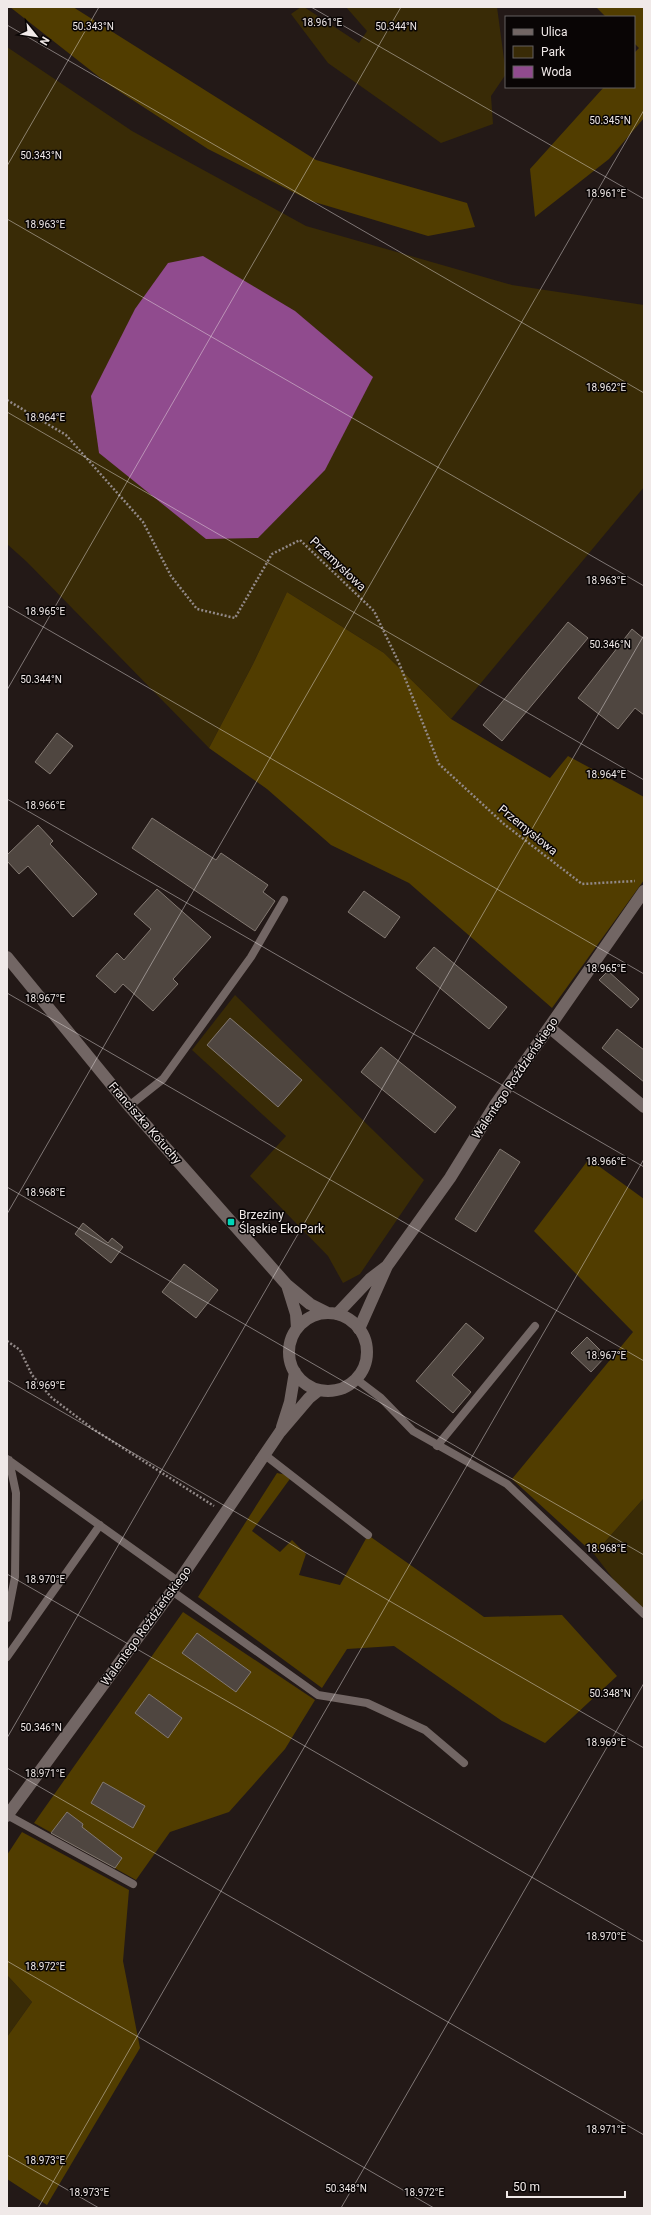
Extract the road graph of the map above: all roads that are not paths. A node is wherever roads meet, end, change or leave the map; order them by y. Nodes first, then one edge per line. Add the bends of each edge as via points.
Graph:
1 (644, 891) edge
2 (284, 900) dead end
3 (7, 957) edge
4 (550, 1028) junction
5 (129, 1106) junction
6 (644, 1107) edge
7 (387, 1266) junction
8 (287, 1285) junction
9 (333, 1314) junction
10 (535, 1326) dead end
11 (298, 1328) junction
12 (359, 1328) junction
13 (295, 1372) junction
14 (356, 1379) junction
15 (319, 1390) junction
16 (280, 1432) junction
17 (437, 1446) junction
18 (265, 1455) junction
19 (8, 1460) edge
20 (100, 1525) junction
21 (368, 1535) dead end
22 (176, 1586) junction
23 (644, 1614) edge
24 (7, 1618) edge
25 (7, 1657) edge
26 (464, 1763) dead end
27 (7, 1815) edge
28 (133, 1884) dead end

1 - 4 street, Walentego Roździeńskiego
2 - 5 lane via 251,957 163,1079
3 - 5 street, Franciszka Kotuchy
4 - 6 street
4 - 7 street, Walentego Roździeńskiego via 495,1105 450,1178
5 - 8 street, Franciszka Kotuchy
7 - 9 street, Walentego Roździeńskiego
7 - 12 street, Walentego Roździeńskiego
8 - 9 street, Franciszka Kotuchy via 310,1304
8 - 11 street, Franciszka Kotuchy
9 - 11 street via 317,1315 306,1320
9 - 12 street via 346,1317
10 - 17 lane
11 - 13 street via 289,1350
12 - 14 street via 364,1338 366,1360
13 - 15 street via 303,1382
13 - 16 street, Walentego Roździeńskiego via 290,1402
14 - 15 street via 339,1390
14 - 17 lane via 381,1398 413,1431
15 - 16 street, Walentego Roździeńskiego
16 - 18 street, Walentego Roździeńskiego
17 - 23 lane via 507,1484
18 - 21 lane
18 - 22 street, Walentego Roździeńskiego
19 - 20 lane
19 - 24 lane via 16,1493 15,1577
20 - 22 lane
20 - 25 lane
22 - 26 lane via 318,1695 367,1703 425,1730
22 - 27 street, Walentego Roździeńskiego
27 - 28 lane

